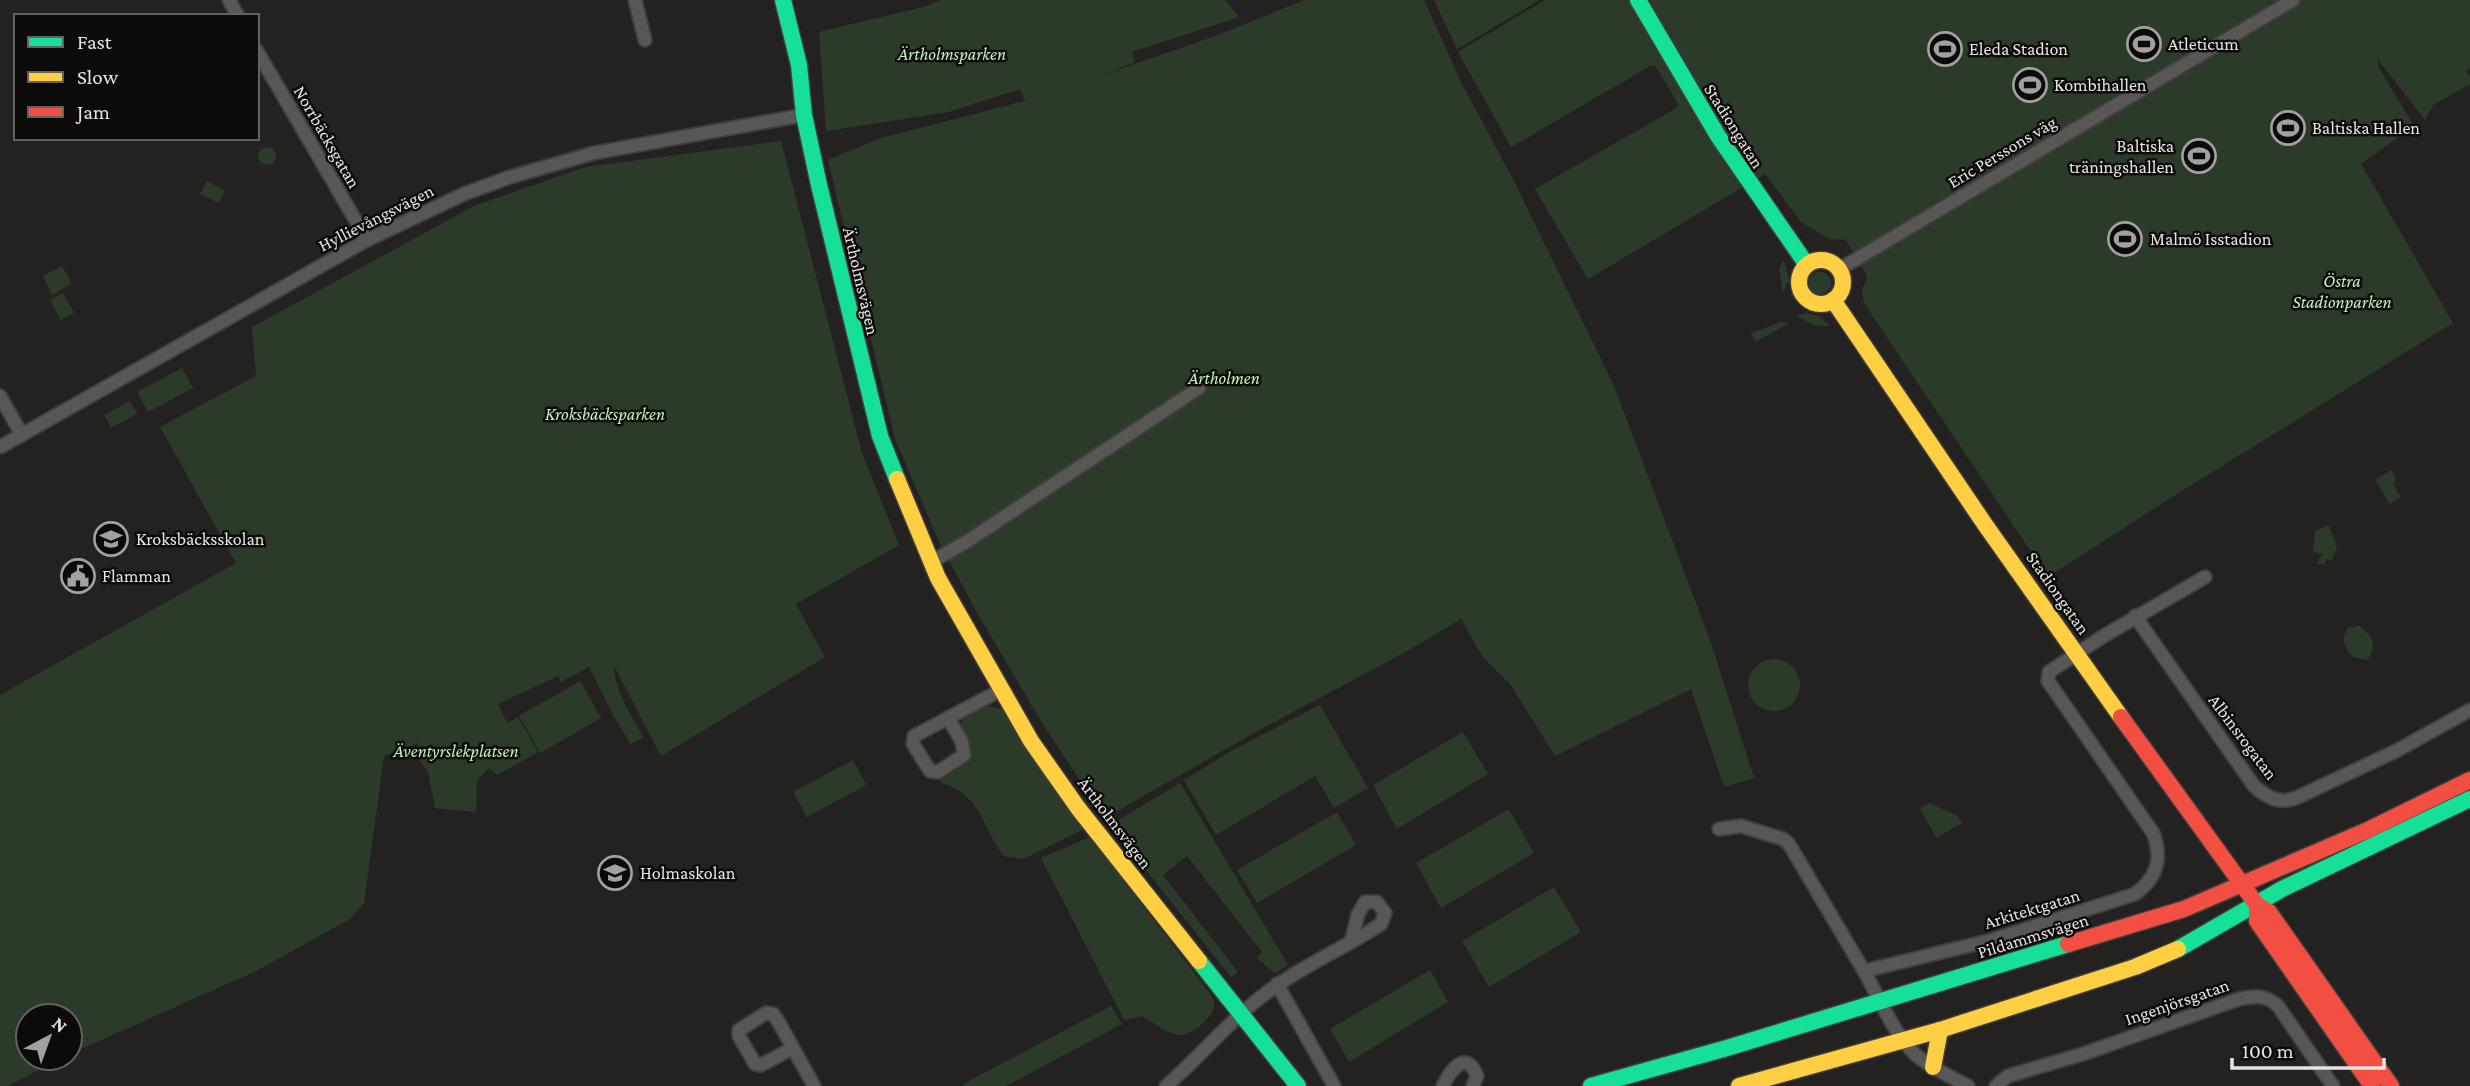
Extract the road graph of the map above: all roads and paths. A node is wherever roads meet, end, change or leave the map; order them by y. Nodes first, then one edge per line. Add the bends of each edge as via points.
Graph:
1 (635, 0) edge
2 (783, 0) edge
3 (1639, 0) edge
4 (2293, 0) edge
5 (645, 40) dead end
6 (259, 54) edge
7 (804, 115) junction
8 (367, 240) junction
9 (1807, 265) junction
10 (1838, 270) junction
11 (1833, 300) junction
12 (1199, 387) dead end
13 (0, 396) edge
14 (22, 435) junction
15 (0, 447) edge
16 (931, 562) junction
17 (2205, 578) dead end
18 (2135, 616) junction
19 (2077, 654) junction
20 (1001, 690) junction
21 (2470, 710) edge
22 (948, 718) junction
23 (2470, 780) edge
24 (2470, 799) edge
25 (1719, 829) dead end
26 (2243, 884) junction
27 (2257, 905) junction
28 (2223, 926) junction
29 (2265, 932) junction
30 (1351, 942) dead end
31 (1864, 971) junction
32 (1278, 984) junction
33 (1881, 1000) junction
34 (1242, 1015) junction
35 (1940, 1030) junction
36 (1903, 1040) junction
37 (793, 1048) junction
38 (1933, 1067) junction
39 (814, 1086) edge
40 (1166, 1086) edge
41 (1298, 1086) edge
42 (1334, 1086) edge
43 (1443, 1086) edge
44 (1473, 1086) edge
45 (1591, 1086) edge
46 (1739, 1086) edge
47 (1968, 1086) edge
48 (1996, 1086) edge
49 (2333, 1086) edge
50 (2372, 1086) edge
51 (2391, 1086) edge

1 - 5 street
2 - 7 main road, Ärtholmsvägen via 799,65
3 - 9 main road, Stadiongatan via 1727,151
4 - 10 street, Eric Perssons väg
6 - 8 street, Norrbäcksgatan
7 - 8 street, Hyllievångsvägen via 594,153 518,174
7 - 16 main road, Ärtholmsvägen via 880,436
8 - 14 street, Hyllievångsvägen
9 - 10 main road via 1826,261
9 - 11 main road via 1799,281 1802,294 1818,304
10 - 11 main road via 1841,289
11 - 19 main road, Stadiongatan
12 - 16 street
13 - 14 street
14 - 15 street, Hyllievångsvägen
16 - 20 main road, Ärtholmsvägen
17 - 18 street
18 - 19 street
18 - 21 street, Albinsrogatan via 2254,786 2273,799 2292,800
19 - 26 main road, Stadiongatan
19 - 31 street, Arkitektgatan via 2049,672 2048,681 2153,834 2158,858 2152,878 2123,899 1992,940
20 - 22 street
20 - 34 main road, Ärtholmsvägen via 1078,808
22 - 22 street via 912,740 930,771 938,772 964,755
23 - 26 main road, Pildammsvägen
24 - 27 main road
25 - 31 street via 1741,826 1789,844
26 - 27 main road, Stadiongatan
26 - 33 main road, Pildammsvägen via 2132,926
27 - 28 main road
27 - 29 main road, Stadiongatan via 2257,921
27 - 51 main road, Stadiongatan via 2269,912
28 - 29 main road via 2246,925
28 - 35 main road via 2135,967
29 - 50 main road, Stadiongatan
30 - 32 street
31 - 33 street
32 - 34 street
32 - 42 street
33 - 36 street
33 - 45 main road, Pildammsvägen
34 - 40 street
34 - 41 main road, Ärtholmsvägen
35 - 36 main road
35 - 38 main road
36 - 38 street
36 - 46 main road
37 - 37 street via 773,1014 766,1013 739,1030 755,1064
37 - 39 street
38 - 47 street
43 - 44 street via 1453,1069 1465,1063 1477,1076
48 - 49 street, Ingenjörsgatan via 2008,1076 2239,999 2261,996 2278,1006

